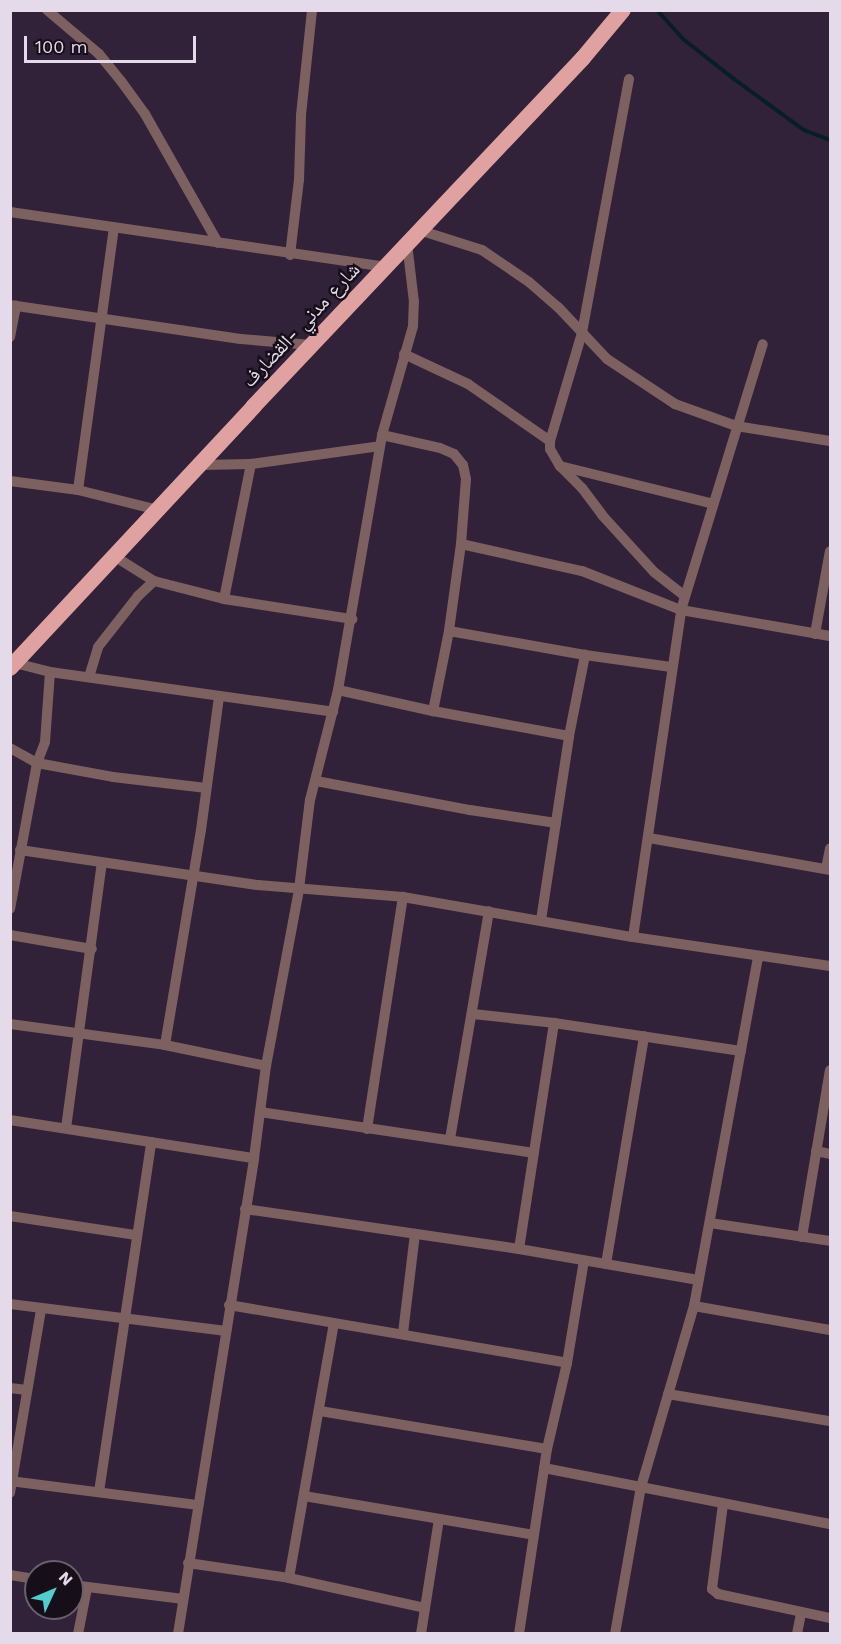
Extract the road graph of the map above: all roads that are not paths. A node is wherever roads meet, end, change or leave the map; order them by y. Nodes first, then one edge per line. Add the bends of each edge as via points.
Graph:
1 (47, 10) edge
2 (312, 10) edge
3 (623, 10) edge
4 (629, 79) dead end
5 (10, 212) edge
6 (114, 227) junction
7 (419, 230) junction
8 (218, 243) junction
9 (407, 243) junction
10 (290, 255) junction
11 (385, 267) junction
12 (13, 306) edge
13 (102, 318) junction
14 (582, 333) junction
15 (10, 337) edge
16 (763, 344) dead end
17 (311, 345) junction
18 (404, 354) junction
19 (736, 426) junction
20 (381, 441) junction
21 (550, 441) junction
22 (831, 441) edge
23 (251, 464) junction
24 (201, 465) junction
25 (560, 466) junction
26 (10, 481) edge
27 (78, 490) junction
28 (713, 504) junction
29 (158, 510) junction
30 (461, 544) junction
31 (831, 551) edge
32 (114, 556) junction
33 (154, 581) junction
34 (685, 596) junction
35 (224, 599) junction
36 (681, 610) junction
37 (352, 619) junction
38 (449, 631) junction
39 (815, 634) junction
40 (831, 636) edge
41 (585, 655) junction
42 (12, 665) edge
43 (671, 667) junction
44 (50, 672) junction
45 (89, 678) junction
46 (338, 690) junction
47 (219, 697) junction
48 (433, 711) junction
49 (333, 712) junction
50 (569, 736) junction
51 (10, 748) edge
52 (37, 764) junction
53 (316, 781) junction
54 (206, 788) junction
55 (556, 823) junction
56 (649, 838) junction
57 (831, 848) edge
58 (20, 850) junction
59 (102, 863) junction
60 (828, 870) edge
61 (192, 874) junction
62 (299, 889) junction
63 (403, 897) junction
64 (10, 909) edge
65 (489, 912) junction
66 (541, 920) junction
67 (10, 935) edge
68 (633, 937) junction
69 (92, 949) junction
70 (758, 956) junction
71 (831, 966) edge
72 (473, 1014) junction
73 (554, 1023) junction
74 (10, 1024) edge
75 (81, 1035) junction
76 (644, 1036) junction
77 (165, 1045) junction
78 (741, 1051) junction
79 (266, 1066) junction
80 (831, 1070) edge
81 (260, 1112) junction
82 (10, 1120) edge
83 (66, 1128) junction
84 (367, 1129) junction
85 (450, 1139) junction
86 (151, 1142) junction
87 (816, 1151) junction
88 (534, 1153) junction
89 (831, 1154) edge
90 (254, 1158) junction
91 (245, 1209) junction
92 (10, 1216) edge
93 (710, 1223) junction
94 (135, 1234) junction
95 (415, 1234) junction
96 (802, 1237) junction
97 (831, 1241) edge
98 (519, 1249) junction
99 (584, 1260) junction
100 (606, 1264) junction
101 (698, 1280) junction
102 (10, 1304) edge
103 (229, 1305) junction
104 (694, 1306) junction
105 (41, 1309) junction
106 (124, 1317) junction
107 (334, 1324) junction
108 (831, 1330) edge
109 (226, 1331) junction
110 (403, 1333) junction
111 (567, 1363) junction
112 (10, 1388) edge
113 (27, 1390) junction
114 (668, 1394) junction
115 (320, 1411) junction
116 (831, 1422) edge
117 (547, 1449) junction
118 (544, 1468) junction
119 (12, 1481) edge
120 (641, 1487) junction
121 (99, 1492) junction
122 (10, 1493) edge
123 (304, 1496) junction
124 (723, 1504) junction
125 (198, 1505) junction
126 (438, 1519) junction
127 (831, 1524) edge
128 (534, 1535) junction
129 (188, 1563) junction
130 (289, 1578) junction
131 (84, 1587) edge
132 (87, 1588) junction
133 (183, 1599) junction
134 (425, 1608) junction
135 (801, 1613) junction
136 (831, 1618) edge
137 (78, 1634) edge
138 (178, 1634) edge
139 (422, 1634) edge
140 (519, 1634) edge
141 (615, 1634) edge
142 (797, 1634) edge

1 - 8 street via 99,54 121,81 145,114
2 - 10 street
3 - 7 highway, شارع مدني -القضارف via 583,58
4 - 14 street
5 - 6 street
6 - 8 street
6 - 13 street
7 - 9 highway, شارع مدني -القضارف
7 - 14 street via 482,250 536,288
8 - 10 street
9 - 11 highway, شارع مدني -القضارف
9 - 18 street via 414,302
10 - 11 street
11 - 17 highway, شارع مدني -القضارف
12 - 13 street
12 - 15 street
13 - 17 street via 241,339
13 - 27 street
14 - 19 street via 607,359 675,404
14 - 21 street
16 - 19 street
17 - 24 highway, شارع مدني -القضارف
18 - 20 street
18 - 21 street via 468,384
19 - 22 street
19 - 28 street
20 - 23 street
20 - 30 street via 440,448 454,454 463,465 466,479
20 - 37 street
21 - 25 street via 552,456
23 - 24 street
23 - 35 street
24 - 29 highway, شارع مدني -القضارف
25 - 28 street
25 - 34 street via 654,572
26 - 27 street
27 - 29 street
28 - 34 street
29 - 32 highway, شارع مدني -القضارف
30 - 36 street via 582,571
30 - 38 street
31 - 39 street
32 - 33 street
32 - 42 highway, شارع مدني -القضارف
33 - 35 street
33 - 45 street via 98,646
34 - 36 street
35 - 37 street
36 - 39 street
36 - 43 street
37 - 46 street
38 - 41 street
38 - 48 street
39 - 40 street
41 - 43 street
41 - 50 street
42 - 44 street
43 - 56 street
44 - 45 street
44 - 52 street via 45,742
45 - 47 street
46 - 48 street
46 - 49 street
47 - 49 street
47 - 54 street
48 - 50 street
49 - 53 street
50 - 55 street
51 - 52 street
52 - 54 street
52 - 58 street
53 - 55 street via 447,807
53 - 62 street
54 - 61 street
55 - 66 street
56 - 60 street
56 - 68 street
57 - 60 street
58 - 59 street
58 - 64 street
59 - 61 street
59 - 69 street
61 - 62 street
61 - 77 street
62 - 63 street
62 - 79 street
63 - 65 street
63 - 84 street
65 - 66 street
65 - 72 street
66 - 68 street
67 - 69 street
68 - 70 street
69 - 75 street
70 - 71 street
70 - 78 street
72 - 73 street
72 - 85 street
73 - 76 street
73 - 88 street
74 - 75 street
75 - 77 street
75 - 83 street
76 - 78 street
76 - 100 street
77 - 79 street
78 - 93 street
79 - 81 street
80 - 87 street
81 - 84 street
81 - 90 street
82 - 83 street
83 - 86 street
84 - 85 street
85 - 88 street
86 - 90 street
86 - 94 street
87 - 89 street
87 - 96 street
88 - 98 street
90 - 91 street
91 - 95 street
91 - 103 street
92 - 94 street
93 - 96 street
93 - 101 street
94 - 106 street
95 - 98 street
95 - 110 street
96 - 97 street
98 - 99 street
99 - 100 street
99 - 111 street
100 - 101 street
101 - 104 street
102 - 105 street
103 - 107 street
103 - 109 street
104 - 108 street
104 - 114 street
105 - 106 street
105 - 113 street
106 - 109 street
106 - 121 street
107 - 110 street
107 - 115 street
109 - 125 street
110 - 111 street
111 - 117 street
112 - 113 street
113 - 119 street
114 - 116 street
114 - 120 street
115 - 117 street
115 - 123 street
117 - 118 street
118 - 120 street
118 - 128 street
119 - 121 street
119 - 122 street
120 - 124 street
120 - 141 street
121 - 125 street
123 - 126 street
123 - 130 street
124 - 127 street
124 - 135 street via 712,1589 718,1594
125 - 129 street
126 - 128 street
126 - 134 street
128 - 140 street
129 - 130 street
129 - 133 street
130 - 134 street
131 - 132 street
132 - 133 street
132 - 137 street
133 - 138 street
134 - 139 street
135 - 136 street
135 - 142 street

